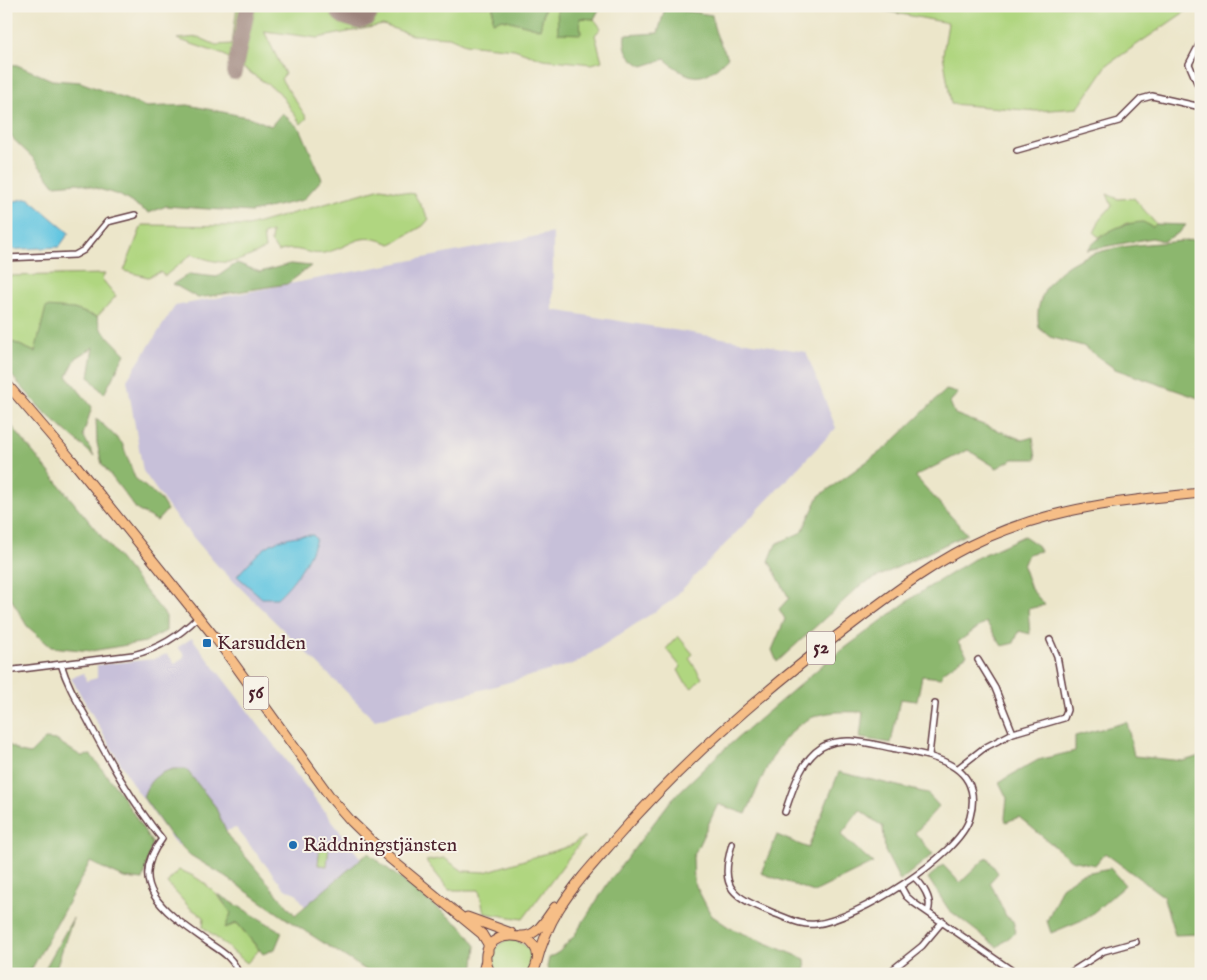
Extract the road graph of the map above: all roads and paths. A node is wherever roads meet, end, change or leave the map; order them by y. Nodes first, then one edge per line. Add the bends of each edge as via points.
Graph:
1 (1201, 41) edge
2 (1201, 92) edge
3 (1201, 106) edge
4 (1018, 150) dead end
5 (135, 215) dead end
6 (6, 258) edge
7 (6, 383) edge
8 (1201, 489) edge
9 (1201, 493) edge
10 (1187, 494) junction
11 (198, 617) junction
12 (1050, 640) dead end
13 (978, 660) dead end
14 (61, 664) junction
15 (6, 670) edge
16 (935, 704) dead end
17 (1013, 733) junction
18 (929, 755) junction
19 (957, 769) junction
20 (785, 812) dead end
21 (732, 844) dead end
22 (914, 877) junction
23 (577, 883) junction
24 (901, 887) junction
25 (928, 911) junction
26 (455, 912) junction
27 (943, 921) junction
28 (517, 935) junction
29 (1136, 942) dead end
30 (487, 954) junction
31 (536, 965) junction
32 (238, 974) edge
33 (482, 974) edge
34 (491, 974) edge
35 (532, 974) edge
36 (888, 974) edge
37 (1018, 974) edge
38 (1068, 974) edge

1 - 2 street via 1189,64
3 - 4 street via 1152,96 1141,99 1119,121
5 - 6 street via 107,222 84,250 75,255
7 - 11 highway, 56
8 - 10 highway, 52
9 - 10 highway, 52
10 - 23 highway, 52 via 1058,512 987,538 919,576 807,659 734,721 647,803
11 - 14 street via 174,638 151,650
11 - 26 highway, 56 via 350,821
12 - 17 street via 1057,656 1067,710 1064,718
13 - 17 street via 995,688
14 - 15 street
14 - 32 street via 68,686 105,753 162,838 153,853 146,878 152,895 230,959
16 - 18 street
17 - 19 street via 984,748
18 - 19 street
18 - 20 street via 855,742 830,744 813,754 803,767
19 - 22 street via 971,792 970,819 960,835
21 - 24 street via 726,868 735,894 800,923 834,920
22 - 24 street
22 - 25 street via 930,903
23 - 28 highway, 52 via 537,930 530,935
23 - 31 highway, 52 via 550,924
24 - 25 street via 906,896
25 - 27 street
26 - 28 highway, 56 via 488,927
26 - 30 highway, 56 via 484,936 488,944
27 - 36 street via 914,954
27 - 37 street
28 - 30 highway, 52 via 498,938
28 - 31 highway via 533,946
29 - 38 street via 1104,951
30 - 33 main road
30 - 34 highway
31 - 35 highway, 52

